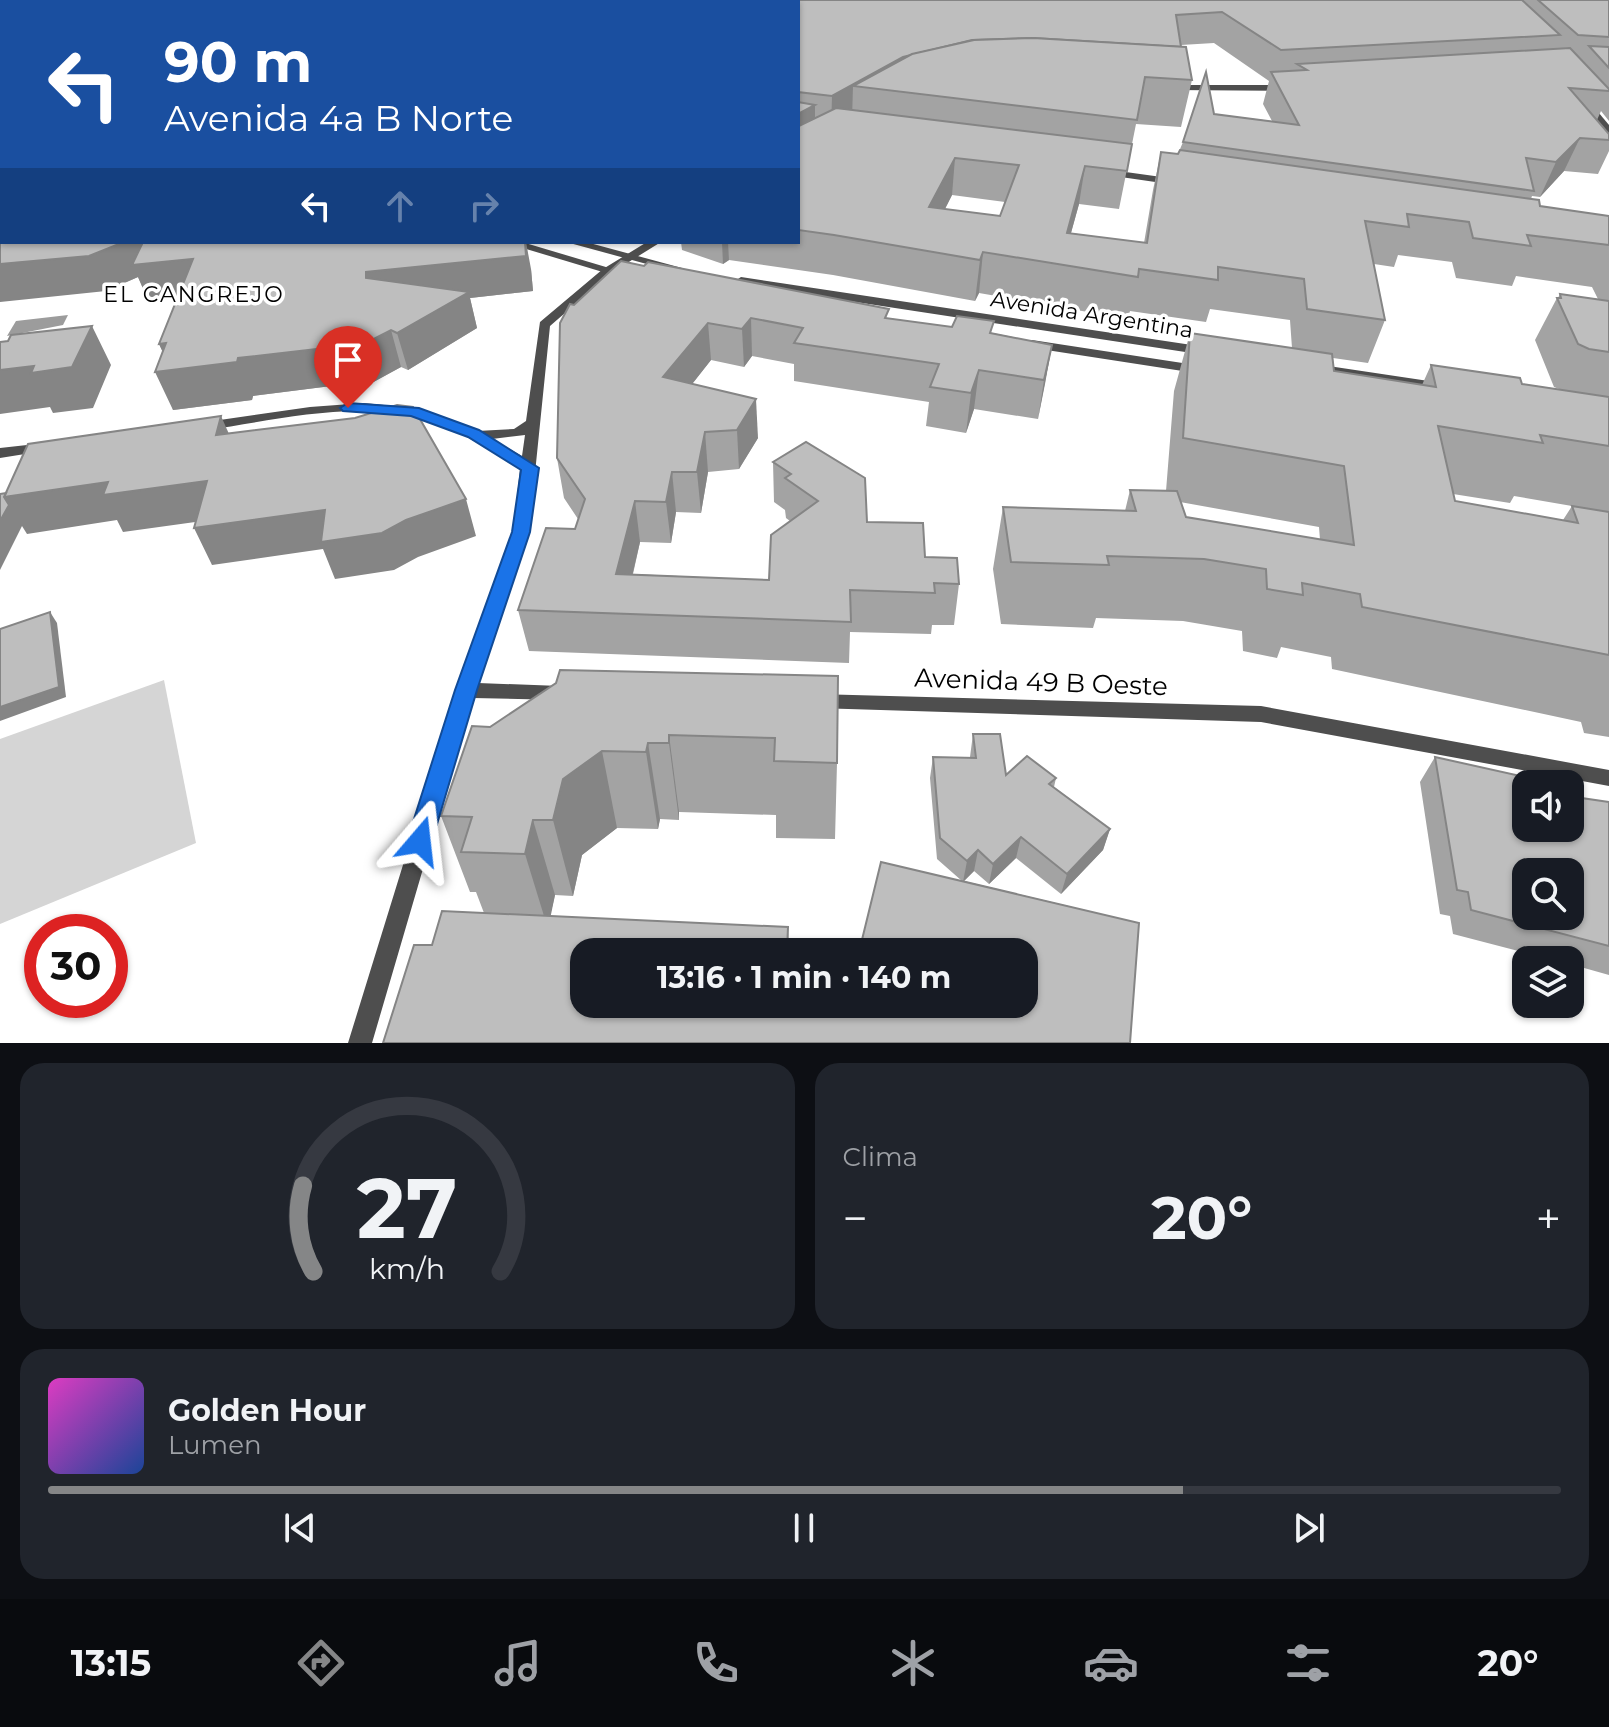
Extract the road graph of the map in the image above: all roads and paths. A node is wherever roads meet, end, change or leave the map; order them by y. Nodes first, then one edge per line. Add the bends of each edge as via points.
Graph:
1 (1161, 86) edge
2 (1302, 88) edge
3 (1579, 94) edge
4 (1609, 131) edge
5 (1089, 170) edge
6 (1185, 183) edge
7 (516, 244) edge
8 (580, 244) edge
9 (652, 244) edge
10 (629, 257) junction
11 (607, 271) junction
12 (698, 272) edge
13 (729, 279) edge
14 (648, 280) edge
15 (1079, 332) junction
16 (1130, 340) junction
17 (1010, 341) edge
18 (1068, 349) junction
19 (1224, 354) edge
20 (1127, 358) junction
21 (1303, 366) edge
22 (1222, 373) edge
23 (1452, 389) edge
24 (533, 423) junction
25 (196, 428) edge
26 (477, 435) junction
27 (59, 445) edge
28 (0, 453) edge
29 (530, 468) junction
30 (466, 690) junction
31 (586, 694) edge
32 (794, 700) edge
33 (1609, 778) edge
34 (360, 1043) edge

1 - 2 street
3 - 4 street
5 - 6 street
7 - 11 street
8 - 10 street
9 - 10 street
10 - 11 street
10 - 12 street
11 - 14 street
11 - 24 street via 544,325
13 - 15 street, Avenida Argentina
15 - 16 street, Avenida Argentina
15 - 18 street via 1085,343
16 - 19 street, Avenida Argentina
16 - 20 street via 1115,347
17 - 18 street, Avenida Argentina
18 - 20 street, Avenida Argentina
20 - 22 street, Avenida Argentina
21 - 23 street
24 - 26 street via 517,433
24 - 29 street
25 - 26 street via 348,408 413,412
26 - 29 street
27 - 28 street
29 - 30 street via 521,532
30 - 31 street
30 - 34 street
32 - 33 street, Avenida 49 B Oeste via 1261,714

